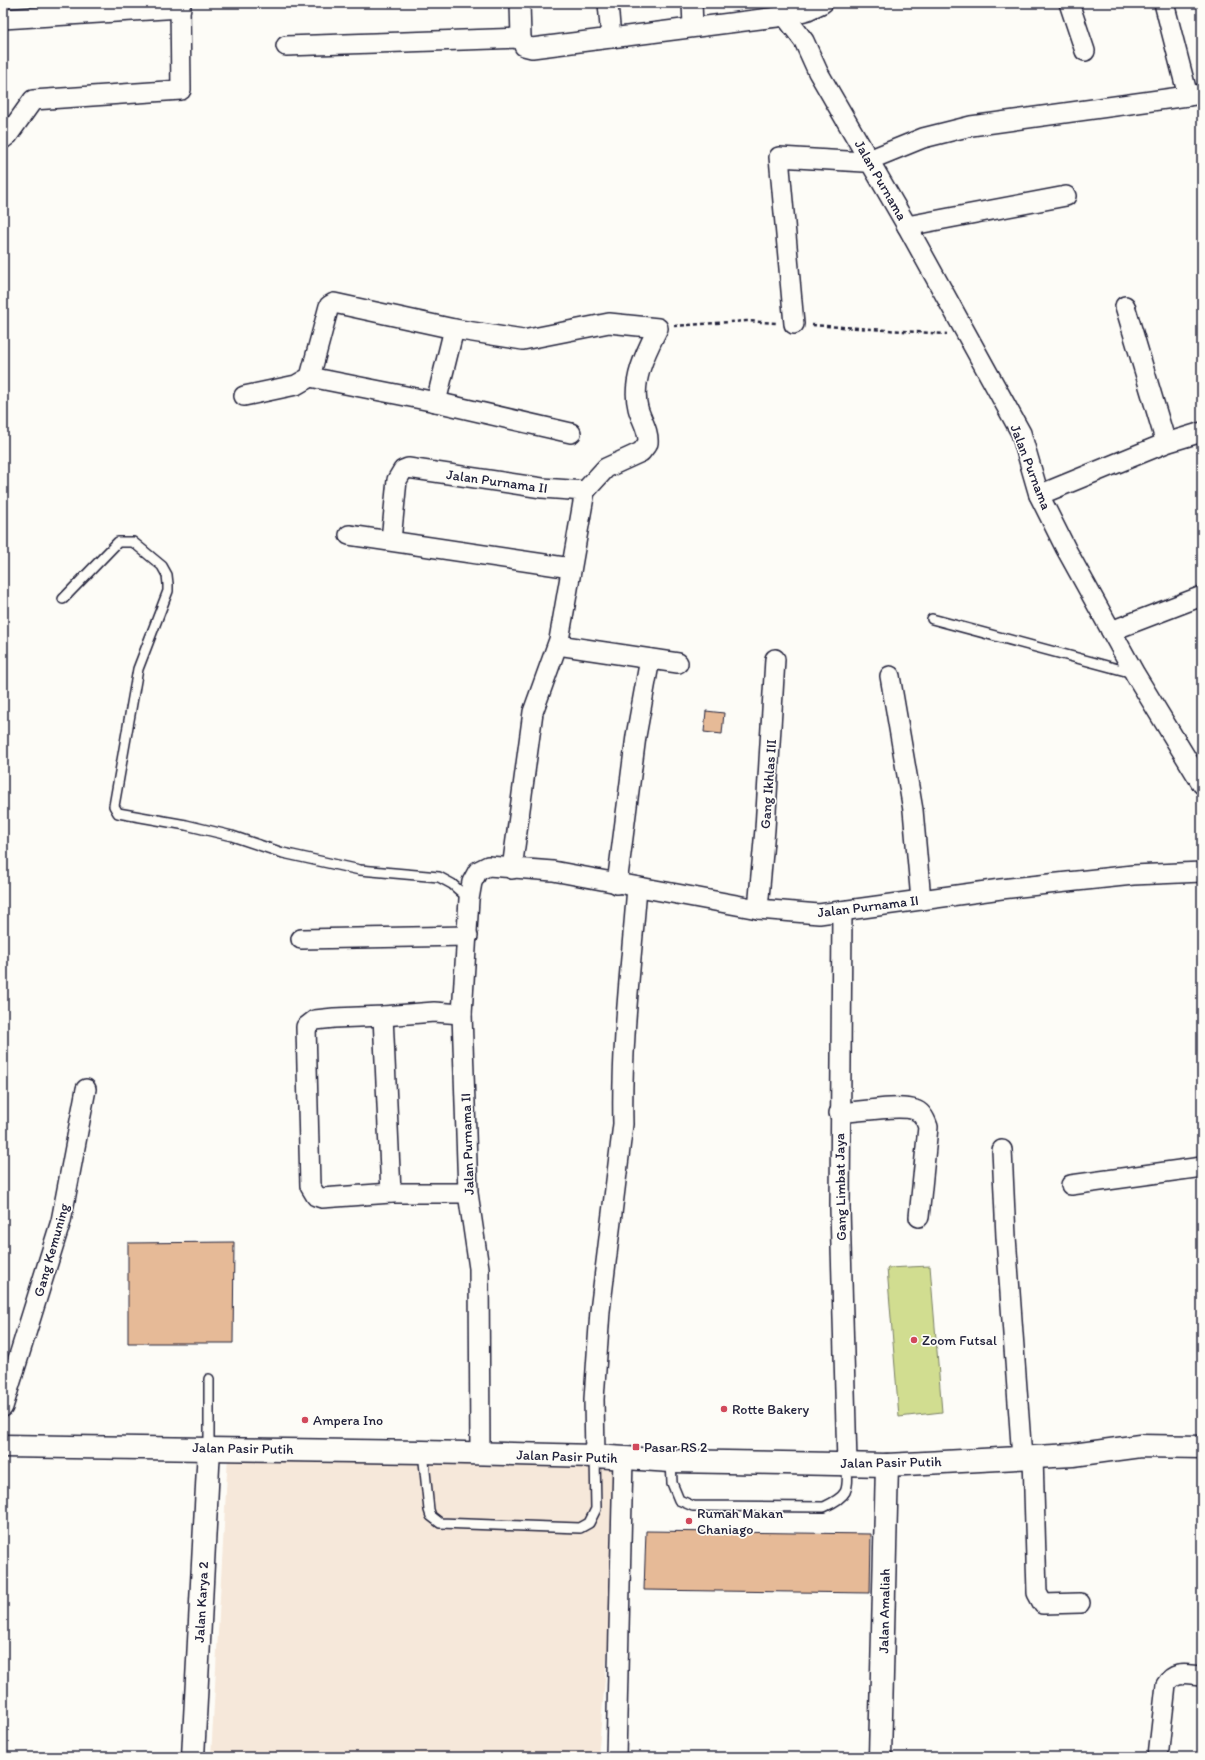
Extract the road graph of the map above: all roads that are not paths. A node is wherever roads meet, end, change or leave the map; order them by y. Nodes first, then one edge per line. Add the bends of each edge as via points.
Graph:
1 (520, 3) edge
2 (608, 3) edge
3 (692, 3) edge
4 (1069, 3) edge
5 (1164, 3) edge
6 (180, 5) edge
7 (813, 5) edge
8 (785, 9) edge
9 (11, 13) edge
10 (693, 26) junction
11 (521, 38) junction
12 (611, 38) junction
13 (804, 41) junction
14 (286, 46) dead end
15 (1085, 51) dead end
16 (1195, 95) edge
17 (3, 139) edge
18 (870, 160) junction
19 (1066, 196) dead end
20 (908, 226) junction
21 (1125, 306) dead end
22 (794, 324) road end
23 (454, 329) junction
24 (310, 376) junction
25 (244, 396) dead end
26 (436, 402) junction
27 (1202, 432) edge
28 (571, 433) dead end
29 (1166, 443) junction
30 (585, 491) junction
31 (1039, 495) junction
32 (349, 535) dead end
33 (391, 540) junction
34 (571, 568) junction
35 (1202, 596) edge
36 (63, 599) dead end
37 (932, 619) dead end
38 (1111, 631) junction
39 (558, 644) junction
40 (650, 659) junction
41 (775, 659) dead end
42 (678, 663) dead end
43 (1134, 674) junction
44 (890, 676) dead end
45 (1202, 784) edge
46 (512, 869) junction
47 (1202, 872) edge
48 (617, 884) junction
49 (637, 887) junction
50 (469, 899) junction
51 (921, 900) junction
52 (758, 909) junction
53 (842, 911) junction
54 (468, 936) junction
55 (301, 939) dead end
56 (462, 1014) junction
57 (383, 1016) junction
58 (86, 1089) dead end
59 (839, 1113) junction
60 (1002, 1150) dead end
61 (1202, 1167) edge
62 (1071, 1185) dead end
63 (391, 1193) junction
64 (468, 1193) junction
65 (919, 1217) dead end
66 (209, 1379) dead end
67 (3, 1407) edge
68 (3, 1446) edge
69 (1202, 1446) edge
70 (209, 1448) junction
71 (423, 1452) junction
72 (480, 1453) junction
73 (595, 1456) junction
74 (1027, 1457) junction
75 (623, 1458) junction
76 (672, 1461) junction
77 (847, 1463) junction
78 (887, 1465) junction
79 (1080, 1603) dead end
80 (1202, 1676) edge
81 (193, 1757) edge
82 (616, 1757) edge
83 (880, 1757) edge
84 (1158, 1757) edge

1 - 11 street
2 - 12 street
3 - 10 street
4 - 15 street
5 - 16 street
6 - 9 street
6 - 17 street via 181,90 33,100
7 - 8 street
7 - 13 street
8 - 10 street
8 - 13 street, Jalan Purnama
10 - 12 street
11 - 12 street via 524,46 532,48
11 - 14 street
13 - 18 street, Jalan Purnama via 818,72
16 - 18 street via 971,126 923,138
18 - 20 street, Jalan Purnama
18 - 22 street via 858,162 779,157
19 - 20 street
20 - 31 street, Jalan Purnama via 1021,433
21 - 29 street
23 - 24 street via 334,303 329,306
23 - 26 street
23 - 30 street via 523,340 609,323 658,328 638,376 636,392 638,409 648,438 646,447 606,468
24 - 25 street via 296,384
24 - 26 street
26 - 28 street
27 - 29 street
29 - 31 street
30 - 33 street, Jalan Purnama II via 542,488 408,468 403,470 397,480
30 - 34 street
31 - 38 street, Jalan Purnama
32 - 33 street
33 - 34 street
34 - 39 street
35 - 38 street
36 - 50 lane via 118,542 133,542 162,566 167,575 168,591 138,669 114,806 118,813 194,827 232,836 283,853 360,870 439,877 452,884
37 - 43 lane
38 - 43 street, Jalan Purnama
39 - 40 street
39 - 46 street via 533,712
40 - 42 street
40 - 48 street via 636,736
41 - 52 street, Gang Ikhlas III
43 - 45 street, Jalan Purnama
44 - 51 street via 913,810
46 - 48 street, Jalan Purnama II via 553,871
46 - 50 street, Jalan Purnama II via 488,866 478,871 472,882
47 - 51 street, Jalan Purnama II via 1133,875
48 - 49 street, Jalan Purnama II
49 - 52 street, Jalan Purnama II
49 - 73 street via 622,1098 623,1124 600,1311 594,1399
50 - 54 street, Jalan Purnama II
51 - 53 street, Jalan Purnama II
52 - 53 street, Jalan Purnama II via 819,914
53 - 59 street, Gang Limbat Jaya
54 - 55 street
54 - 56 street, Jalan Purnama II
56 - 57 street via 434,1012
56 - 64 street, Jalan Purnama II
57 - 63 street
57 - 63 street via 314,1020 306,1027 310,1186 316,1196 322,1198
58 - 67 street, Gang Kemuning via 61,1221
59 - 65 street via 905,1108 917,1110 924,1117 928,1127
59 - 77 street, Gang Limbat Jaya
60 - 74 street via 1006,1237
61 - 62 street
63 - 64 street
64 - 72 street, Jalan Purnama II via 479,1268
66 - 70 lane
68 - 70 main road, Jalan Pasir Putih
69 - 74 main road, Jalan Pasir Putih via 1140,1446 1073,1455
70 - 71 main road, Jalan Pasir Putih
70 - 81 main road, Jalan Karya 2
71 - 72 main road, Jalan Pasir Putih
71 - 73 lane via 429,1510 440,1523 580,1528 589,1523 596,1509
72 - 73 main road, Jalan Pasir Putih
73 - 75 main road, Jalan Pasir Putih
74 - 78 main road, Jalan Pasir Putih
74 - 79 street via 1037,1593 1043,1604
75 - 76 main road, Jalan Pasir Putih
75 - 82 street
76 - 77 main road, Jalan Pasir Putih
76 - 77 lane via 672,1483 679,1500 693,1506 824,1507 839,1500 848,1488
77 - 78 main road, Jalan Pasir Putih
78 - 83 main road, Jalan Amaliah
80 - 84 street via 1180,1674 1172,1677 1166,1685

